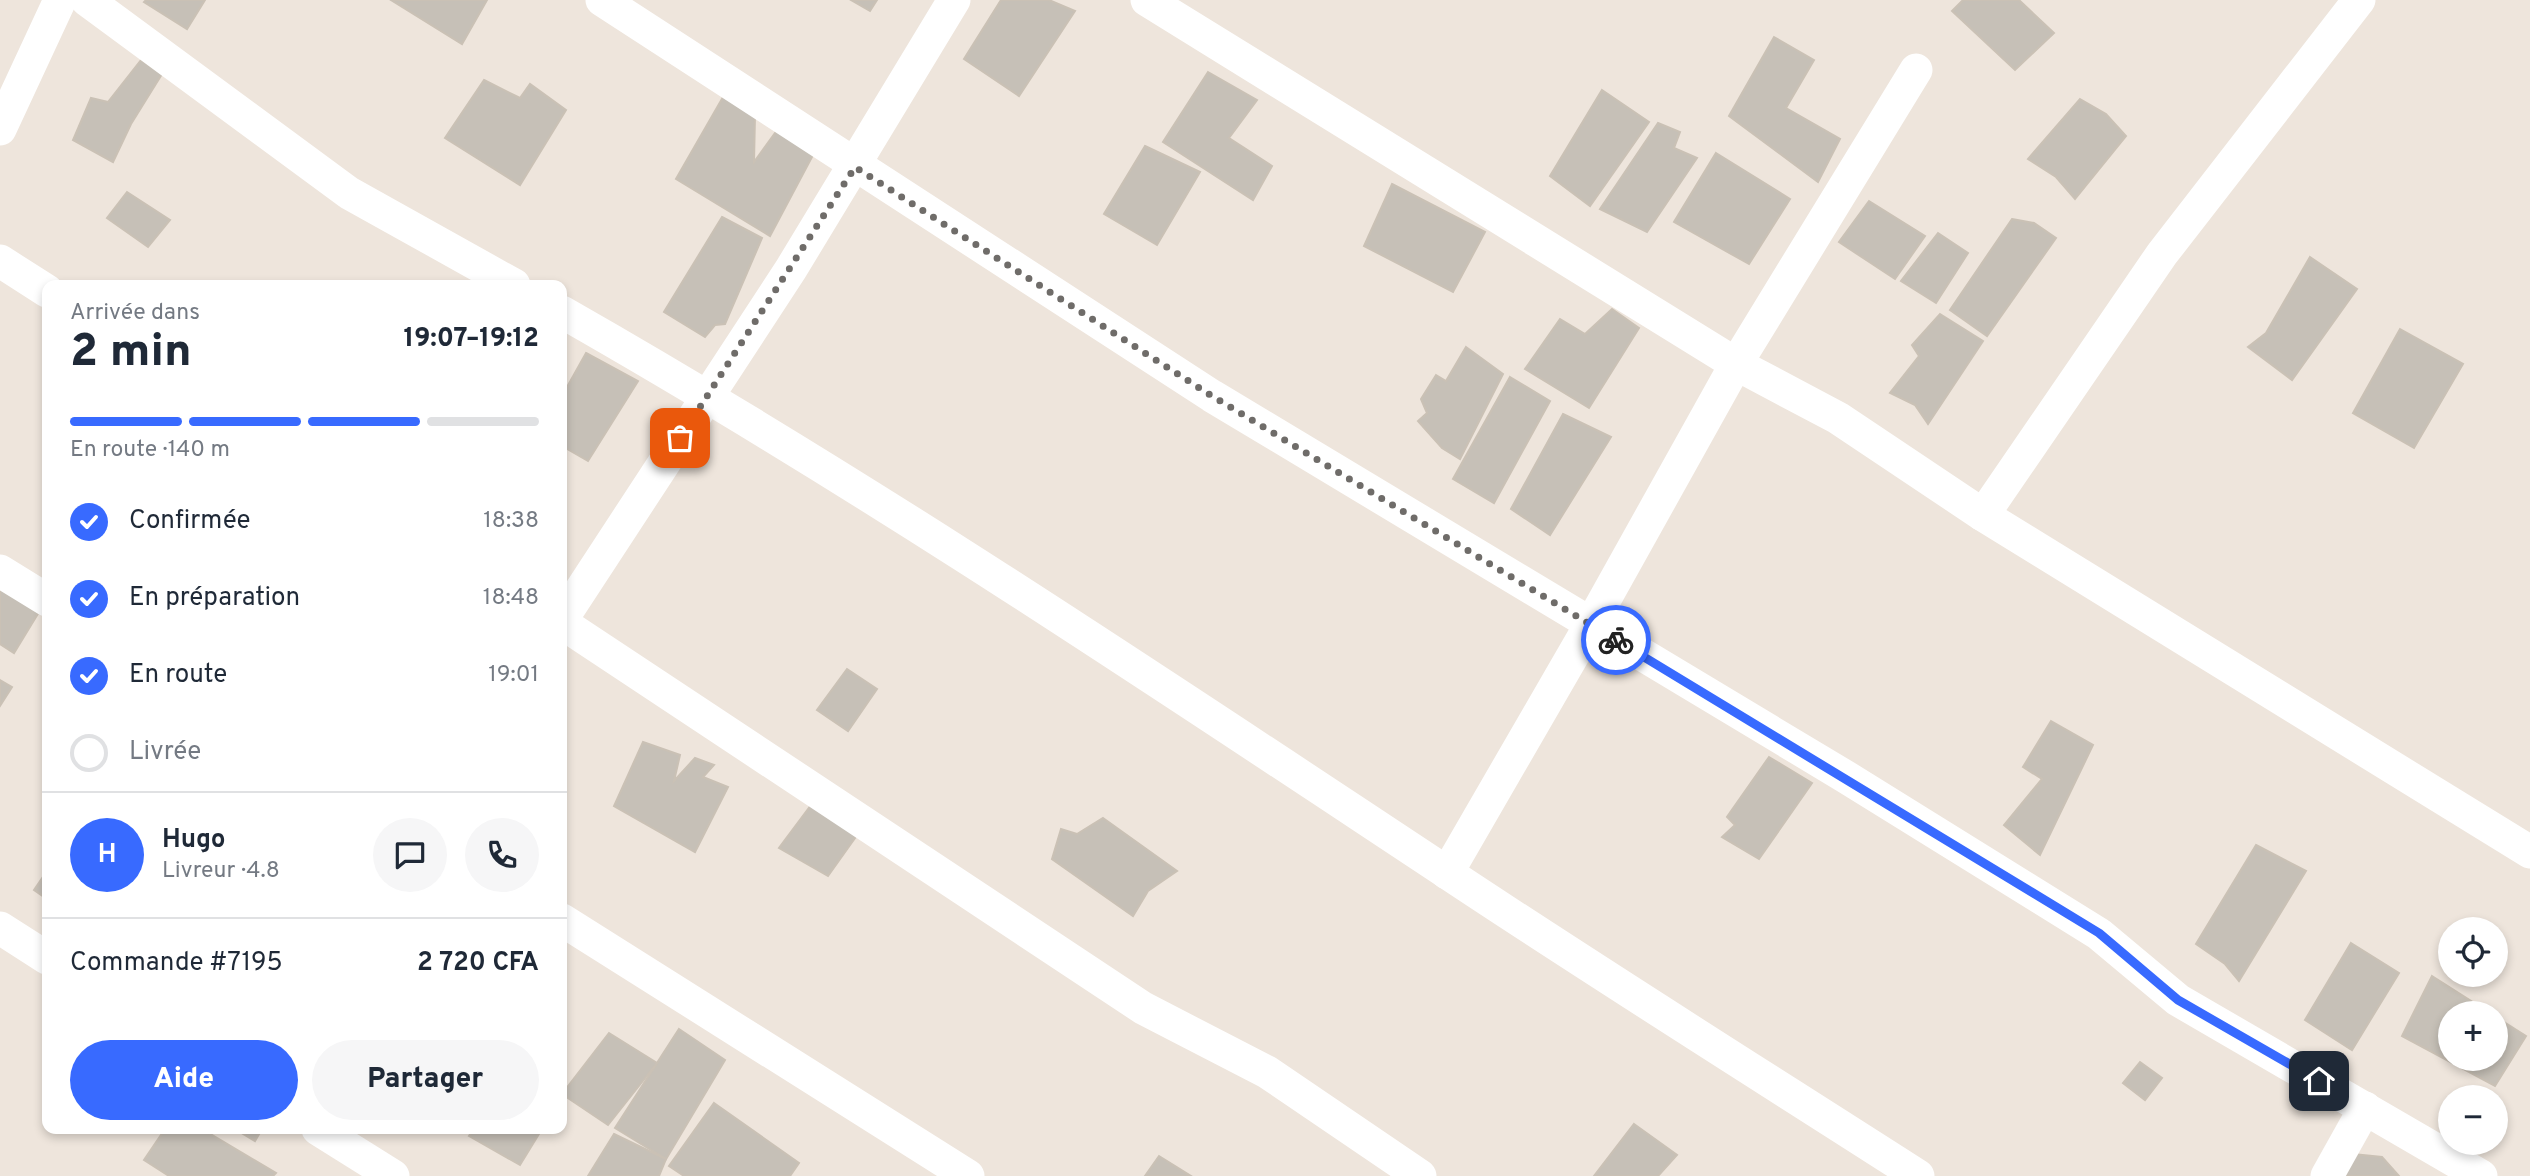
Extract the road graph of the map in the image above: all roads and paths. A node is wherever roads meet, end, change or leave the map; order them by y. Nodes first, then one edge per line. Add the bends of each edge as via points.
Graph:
1 (60, 0) edge
2 (87, 0) edge
3 (602, 0) edge
4 (954, 0) edge
5 (1147, 0) edge
6 (2359, 0) edge
7 (1916, 70) dead end
8 (0, 129) edge
9 (855, 167) junction
10 (0, 261) edge
11 (505, 280) edge
12 (42, 288) edge
13 (567, 315) edge
14 (1736, 364) junction
15 (708, 395) junction
16 (1983, 515) junction
17 (0, 571) edge
18 (42, 597) edge
19 (567, 613) edge
20 (567, 624) edge
21 (1591, 624) junction
22 (2530, 852) edge
23 (1447, 873) junction
24 (567, 923) edge
25 (0, 928) edge
26 (42, 955) edge
27 (2365, 1108) junction
28 (326, 1134) edge
29 (393, 1176) edge
30 (968, 1176) edge
31 (1420, 1176) edge
32 (1919, 1176) edge
33 (2327, 1176) edge
34 (2481, 1176) edge

1 - 8 street
2 - 11 street via 349,193
3 - 9 street
4 - 9 street
5 - 14 street
6 - 16 street via 2162,254
7 - 14 street
9 - 15 street
9 - 21 street via 1212,396
10 - 12 street
13 - 15 street
14 - 16 street via 1839,418
14 - 21 street
15 - 19 street
15 - 23 street via 1155,679
16 - 22 street
17 - 18 street
20 - 31 street via 1143,1008 1267,1072
21 - 23 street
21 - 27 street via 2099,933 2178,1000
23 - 32 street
24 - 30 street
25 - 26 street
27 - 33 street
27 - 34 street
28 - 29 street

